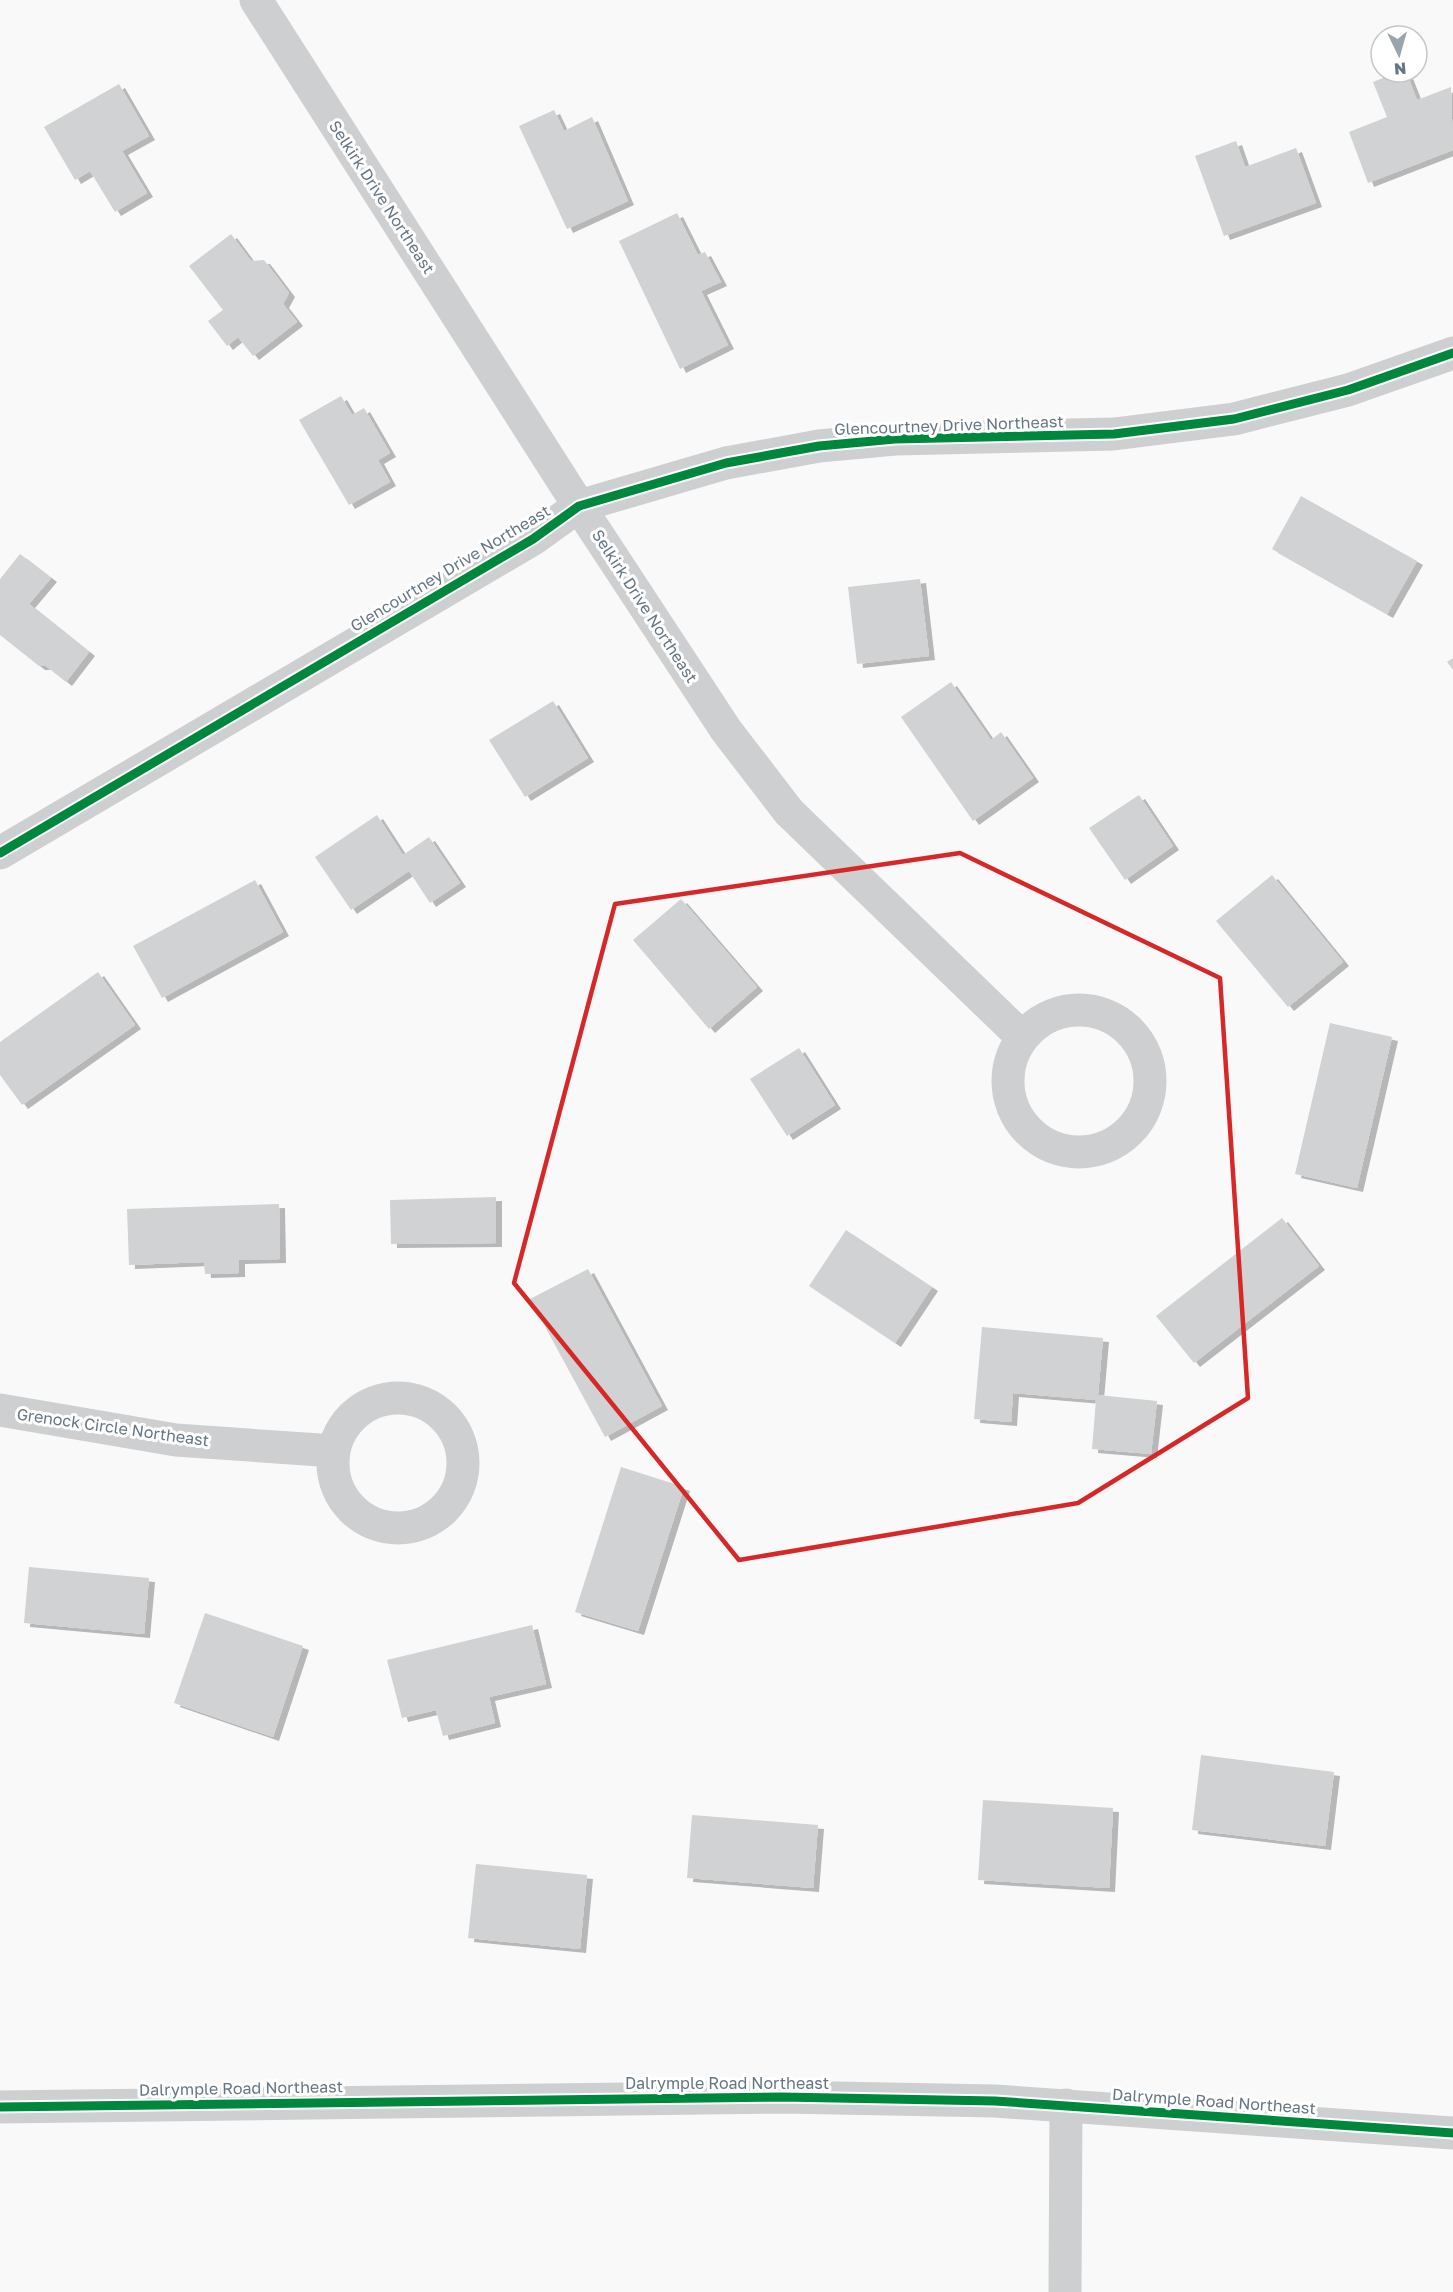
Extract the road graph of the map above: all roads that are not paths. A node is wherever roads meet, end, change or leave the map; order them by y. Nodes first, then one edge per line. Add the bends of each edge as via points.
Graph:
1 (256, 0) edge
2 (1453, 353) edge
3 (579, 506) junction
4 (1, 850) edge
5 (1022, 1037) junction
6 (0, 1410) edge
7 (334, 1451) dead end
8 (1066, 2105) junction
9 (0, 2107) edge
10 (1453, 2133) edge
11 (1065, 2292) edge

1 - 3 street, Selkirk Drive Northeast
2 - 3 street, Glencourtney Drive Northeast via 1348,390 1234,419 1114,434 895,439 819,446 726,463
3 - 4 street, Glencourtney Drive Northeast via 533,539
3 - 5 street, Selkirk Drive Northeast via 726,730 789,812
5 - 5 street via 1008,1071 1009,1092 1015,1113 1028,1130 1047,1144 1069,1151 1093,1150 1124,1136 1136,1123 1147,1102 1151,1078 1148,1062 1133,1034 1115,1019 1092,1010 1068,1010 1045,1018
6 - 7 street, Grenock Circle Northeast via 176,1440
8 - 9 street, Dalrymple Road Northeast via 782,2097
8 - 10 street, Dalrymple Road Northeast
8 - 11 street

